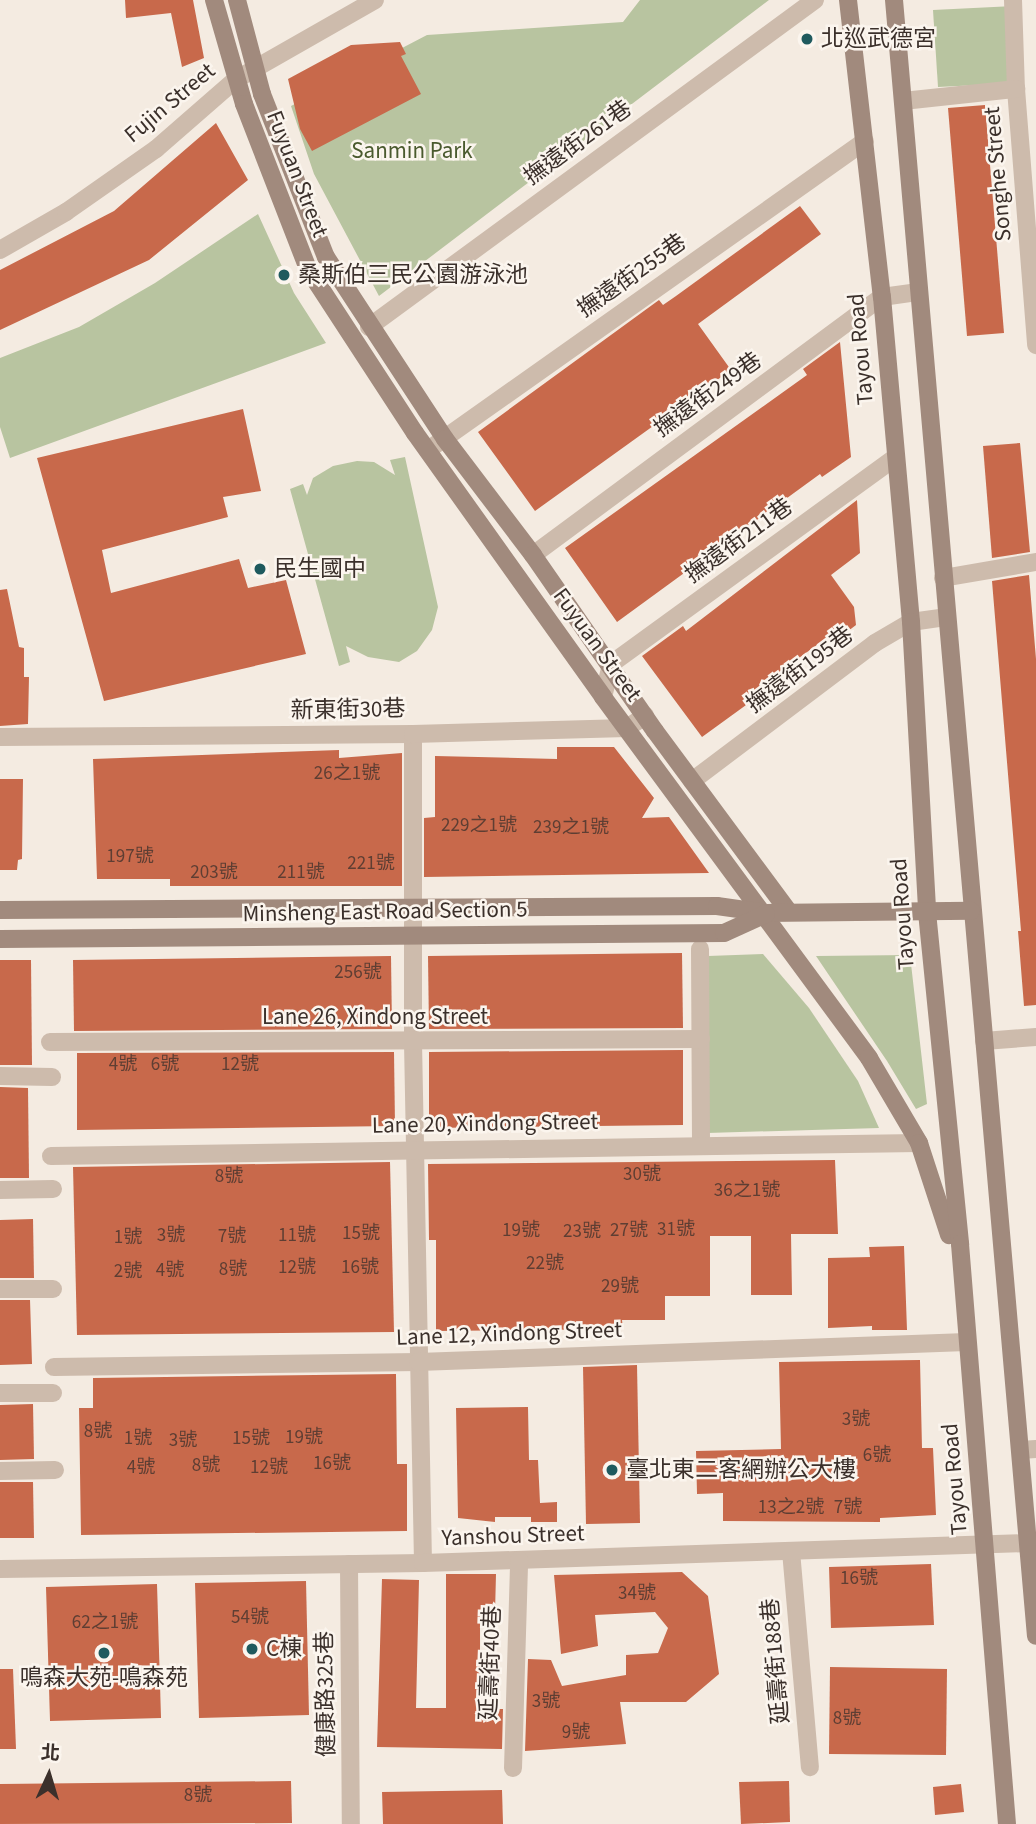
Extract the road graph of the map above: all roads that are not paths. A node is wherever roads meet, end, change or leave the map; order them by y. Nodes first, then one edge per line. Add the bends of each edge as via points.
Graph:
1 (214, 0) edge
2 (237, 0) edge
3 (375, 0) edge
4 (815, 0) edge
5 (848, 0) edge
6 (894, 0) edge
7 (1013, 0) edge
8 (253, 69) junction
9 (235, 80) junction
10 (1016, 89) junction
11 (903, 101) junction
12 (865, 141) junction
13 (0, 250) edge
14 (919, 292) junction
15 (882, 298) junction
16 (369, 327) junction
17 (1036, 345) edge
18 (444, 439) junction
19 (428, 450) junction
20 (896, 457) junction
21 (533, 555) junction
22 (1036, 562) edge
23 (943, 578) junction
24 (946, 617) junction
25 (911, 622) junction
26 (611, 664) junction
27 (603, 696) junction
28 (645, 716) junction
29 (627, 728) junction
30 (413, 734) junction
31 (0, 737) edge
32 (692, 781) junction
33 (0, 910) edge
34 (413, 910) junction
35 (971, 911) junction
36 (789, 912) junction
37 (927, 912) junction
38 (766, 914) junction
39 (413, 937) junction
40 (0, 939) edge
41 (699, 949) dead end
42 (1036, 1037) edge
43 (701, 1039) junction
44 (984, 1041) junction
45 (50, 1042) dead end
46 (413, 1042) junction
47 (0, 1076) edge
48 (52, 1077) dead end
49 (919, 1143) junction
50 (701, 1146) junction
51 (415, 1150) junction
52 (51, 1156) dead end
53 (52, 1189) dead end
54 (0, 1190) edge
55 (0, 1289) edge
56 (53, 1289) dead end
57 (964, 1304) junction
58 (967, 1342) junction
59 (418, 1362) junction
60 (54, 1367) dead end
61 (0, 1393) edge
62 (53, 1394) dead end
63 (1028, 1450) edge
64 (55, 1470) dead end
65 (0, 1471) edge
66 (1028, 1543) junction
67 (986, 1545) junction
68 (791, 1551) junction
69 (519, 1560) junction
70 (423, 1563) junction
71 (349, 1564) junction
72 (0, 1569) edge
73 (1036, 1636) edge
74 (810, 1767) dead end
75 (513, 1769) dead end
76 (351, 1824) edge
77 (1007, 1824) edge

1 - 9 street, Fuyuan Street
2 - 8 street, Fuyuan Street
3 - 8 street, Fujin Street
4 - 16 street, 撫遠街261巷
5 - 12 street, Tayou Road
6 - 11 street
7 - 10 street, Songhe Street
8 - 9 street, Fujin Street
8 - 16 street, Fuyuan Street via 326,257
9 - 13 street, Fujin Street via 156,149 66,212
9 - 19 street, Fuyuan Street via 308,269
10 - 11 street
10 - 17 street, Songhe Street
11 - 14 street
12 - 15 street, Tayou Road
12 - 18 street, 撫遠街255巷
14 - 15 street, 撫遠街249巷
14 - 23 street
15 - 20 street, Tayou Road
15 - 21 street, 撫遠街249巷
16 - 18 street, Fuyuan Street
18 - 19 street, 撫遠街255巷
18 - 21 street, Fuyuan Street
19 - 27 street, Fuyuan Street
20 - 25 street, Tayou Road
20 - 26 street, 撫遠街211巷
21 - 26 street, Fuyuan Street
22 - 23 street
23 - 24 street
24 - 25 street, 撫遠街195巷
24 - 35 street
25 - 32 street, 撫遠街195巷 via 875,643
25 - 37 street, Tayou Road
26 - 27 street
26 - 28 street, Fuyuan Street
27 - 29 street, Fuyuan Street
28 - 29 street
28 - 32 street, Fuyuan Street
29 - 30 street, 新東街30巷
29 - 38 street, Fuyuan Street
30 - 31 street, 新東街30巷
30 - 34 street
32 - 36 street, Fuyuan Street
33 - 34 street, Minsheng East Road Section 5
34 - 38 street, Minsheng East Road Section 5 via 717,906
34 - 39 street
35 - 37 street, Minsheng East Road Section 5
35 - 44 street
36 - 37 street, Minsheng East Road Section 5
36 - 38 street, Minsheng East Road Section 5
37 - 57 street, Tayou Road
38 - 39 street, Minsheng East Road Section 5 via 724,933
38 - 49 street, Fuyuan Street via 869,1058
39 - 40 street, Minsheng East Road Section 5
39 - 46 street
41 - 43 street
42 - 44 street
43 - 46 street, Lane 26, Xindong Street
43 - 50 street
44 - 63 street
45 - 46 street, Lane 26, Xindong Street
46 - 51 street
47 - 48 street
49 - 50 street, Lane 20, Xindong Street
49 - 57 street, Fuyuan Street via 946,1219
50 - 51 street, Lane 20, Xindong Street
51 - 52 street, Lane 20, Xindong Street
51 - 59 street
53 - 54 street
55 - 56 street
57 - 58 street, Tayou Road
58 - 59 street, Lane 12, Xindong Street
58 - 67 street, Tayou Road
59 - 60 street, Lane 12, Xindong Street
59 - 70 street
61 - 62 street
63 - 66 street
64 - 65 street
66 - 67 street, Yanshou Street
66 - 73 street
67 - 68 street, Yanshou Street
67 - 77 street, Tayou Road
68 - 69 street, Yanshou Street
68 - 74 street, 延壽街188巷
69 - 70 street, Yanshou Street
69 - 75 street, 延壽街40巷
70 - 71 street, Yanshou Street
71 - 72 street, Yanshou Street
71 - 76 street, 健康路325巷

